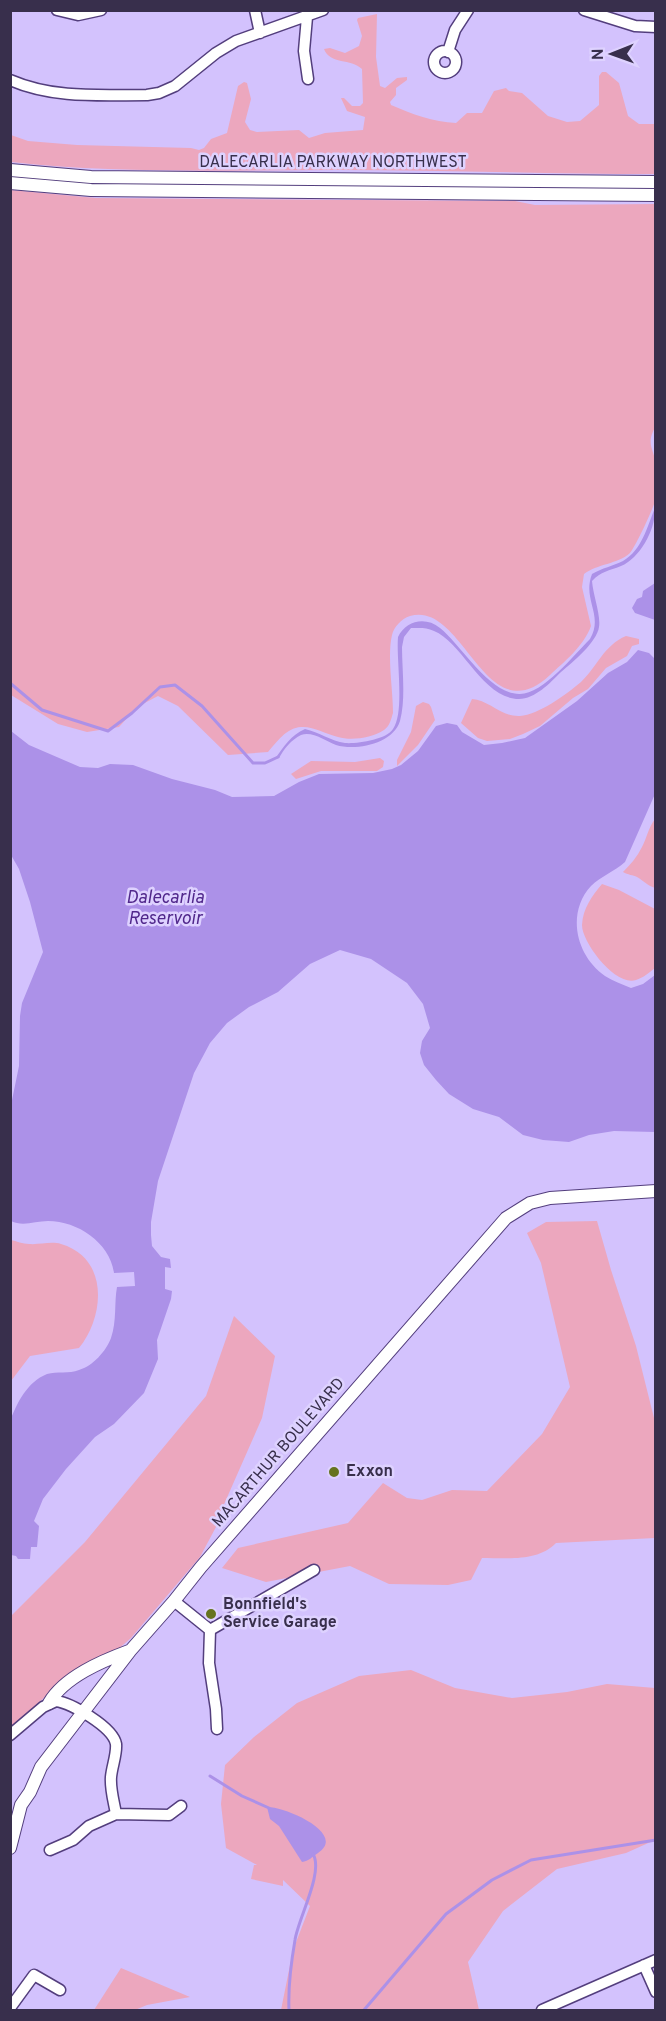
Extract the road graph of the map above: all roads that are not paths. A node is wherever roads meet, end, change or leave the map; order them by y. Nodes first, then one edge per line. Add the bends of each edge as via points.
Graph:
1 (57, 10) edge
2 (101, 10) edge
3 (255, 10) edge
4 (323, 10) edge
5 (468, 10) edge
6 (584, 10) edge
7 (307, 17) junction
8 (656, 27) edge
9 (260, 33) junction
10 (448, 52) dead end
11 (308, 79) dead end
12 (10, 80) edge
13 (10, 170) edge
14 (656, 182) edge
15 (10, 183) edge
16 (656, 195) edge
17 (656, 1191) edge
18 (314, 1570) dead end
19 (174, 1601) junction
20 (210, 1630) junction
21 (130, 1651) junction
22 (49, 1703) junction
23 (82, 1712) junction
24 (217, 1729) dead end
25 (10, 1735) edge
26 (181, 1806) dead end
27 (116, 1814) junction
28 (10, 1848) edge
29 (50, 1850) dead end
30 (656, 1960) edge
31 (644, 1965) junction
32 (60, 1990) dead end
33 (656, 1992) edge
34 (10, 2008) edge
35 (542, 2010) edge

1 - 2 street via 78,15
3 - 9 street
4 - 7 street
5 - 10 street via 455,30
6 - 8 street via 635,26
7 - 9 street
7 - 11 street via 304,51
9 - 12 street via 236,41 183,81 153,94 66,95
13 - 14 main road, DALECARLIA PARKWAY NORTHWEST via 102,177
15 - 16 main road, DALECARLIA PARKWAY NORTHWEST via 90,190
17 - 19 main road, MACARTHUR BOULEVARD via 550,1198 530,1203 506,1218
18 - 20 street
19 - 20 street
19 - 21 main road, MACARTHUR BOULEVARD
20 - 24 street via 208,1664
21 - 22 main road via 96,1663 54,1693
21 - 23 main road, MACARTHUR BOULEVARD
22 - 23 street via 62,1702
22 - 25 street
23 - 27 street via 114,1738 111,1780
23 - 28 main road, MACARTHUR BOULEVARD via 41,1767 21,1805
26 - 27 street via 169,1815
27 - 29 street
30 - 31 street
31 - 33 street
31 - 35 street
32 - 34 street via 34,1975

